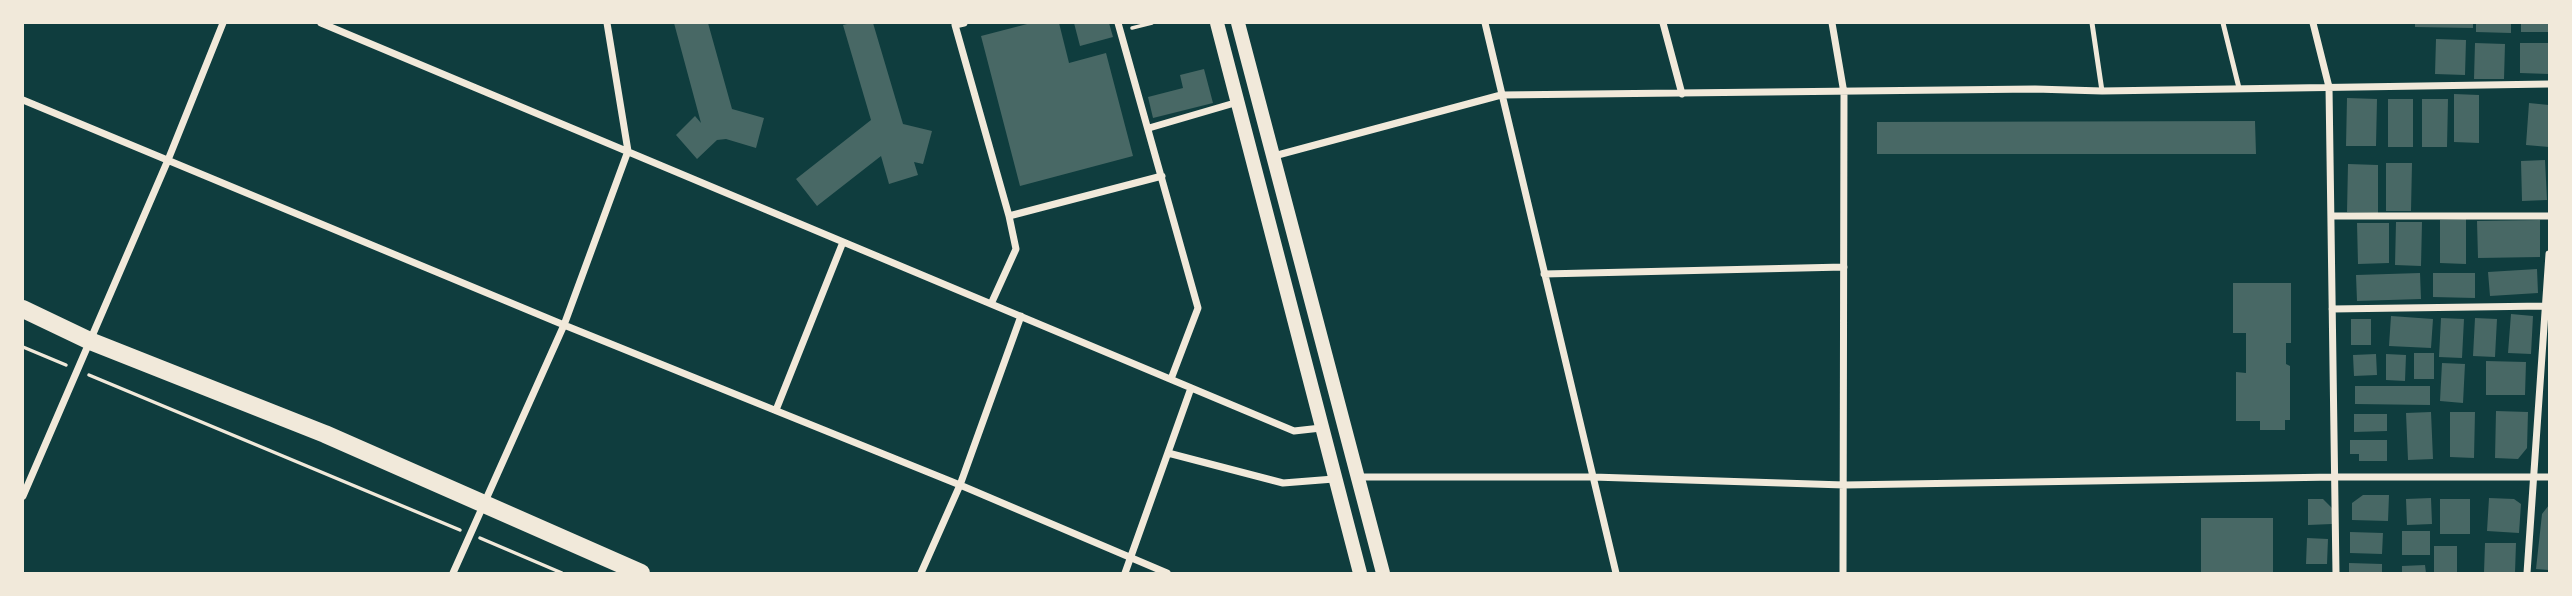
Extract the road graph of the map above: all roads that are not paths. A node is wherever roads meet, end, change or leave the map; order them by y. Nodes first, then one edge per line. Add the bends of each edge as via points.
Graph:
1 (223, 23) edge
2 (321, 23) edge
3 (607, 23) edge
4 (964, 23) edge
5 (1118, 23) edge
6 (1217, 23) edge
7 (1238, 23) edge
8 (1485, 23) edge
9 (1663, 23) edge
10 (1832, 23) edge
11 (2092, 23) edge
12 (2223, 23) edge
13 (2313, 23) edge
14 (2549, 84) edge
15 (2329, 87) junction
16 (2239, 89) junction
17 (2102, 91) junction
18 (1844, 93) junction
19 (1682, 94) junction
20 (1501, 95) junction
21 (23, 100) edge
22 (1238, 102) junction
23 (1149, 128) junction
24 (628, 151) junction
25 (1274, 156) junction
26 (168, 160) junction
27 (1162, 176) junction
28 (1009, 216) junction
29 (2331, 216) junction
30 (2549, 216) edge
31 (843, 242) junction
32 (2549, 254) edge
33 (1844, 267) junction
34 (2549, 268) edge
35 (1544, 274) junction
36 (991, 304) junction
37 (2545, 306) junction
38 (23, 309) edge
39 (2332, 309) junction
40 (1021, 316) junction
41 (564, 325) junction
42 (90, 341) junction
43 (1171, 379) junction
44 (1191, 387) junction
45 (776, 411) junction
46 (1321, 428) junction
47 (1168, 453) junction
48 (1357, 477) junction
49 (1593, 477) junction
50 (2335, 477) junction
51 (2532, 477) junction
52 (2549, 477) edge
53 (1334, 479) junction
54 (960, 485) junction
55 (1844, 485) junction
56 (23, 496) edge
57 (486, 504) junction
58 (1131, 559) junction
59 (453, 573) edge
60 (641, 573) edge
61 (921, 573) edge
62 (1125, 573) edge
63 (1167, 573) edge
64 (1360, 573) edge
65 (1383, 573) edge
66 (1616, 573) edge
67 (1843, 573) edge
68 (2336, 573) edge
69 (2527, 573) edge

1 - 26 street
2 - 24 street
3 - 24 street
4 - 28 street via 955,25
5 - 23 street
6 - 22 main road
7 - 25 main road
8 - 20 street
9 - 19 street
10 - 18 street
11 - 17 lane
12 - 16 lane
13 - 15 street
14 - 15 street
15 - 16 street
15 - 29 street
16 - 17 street
17 - 18 street
18 - 19 street
18 - 33 street
19 - 20 street
20 - 25 street
20 - 35 street
21 - 26 street
22 - 23 street
22 - 46 main road
23 - 27 street
24 - 31 street
24 - 41 street
25 - 48 main road
26 - 41 street
26 - 42 street
27 - 28 street
27 - 43 street via 1198,308
28 - 36 street via 1016,249
29 - 30 street
29 - 39 street
31 - 36 street
31 - 45 street
32 - 34 street
33 - 35 street
33 - 55 street
34 - 37 street
35 - 49 street
36 - 40 street
37 - 39 street
37 - 51 street
38 - 42 main road
39 - 50 street
40 - 43 street
40 - 54 street
41 - 45 street
41 - 57 street
42 - 56 street
42 - 57 main road
43 - 44 street
44 - 46 street via 1294,431
44 - 47 street
45 - 54 street
46 - 53 main road
47 - 53 street via 1283,483
47 - 58 street
48 - 49 street
48 - 65 main road
49 - 55 street
49 - 66 street
50 - 51 street
50 - 55 street
50 - 68 street
51 - 52 street
51 - 69 street
53 - 64 main road
54 - 58 street
54 - 61 street
55 - 67 street
57 - 59 street
57 - 60 main road
58 - 62 street
58 - 63 street

